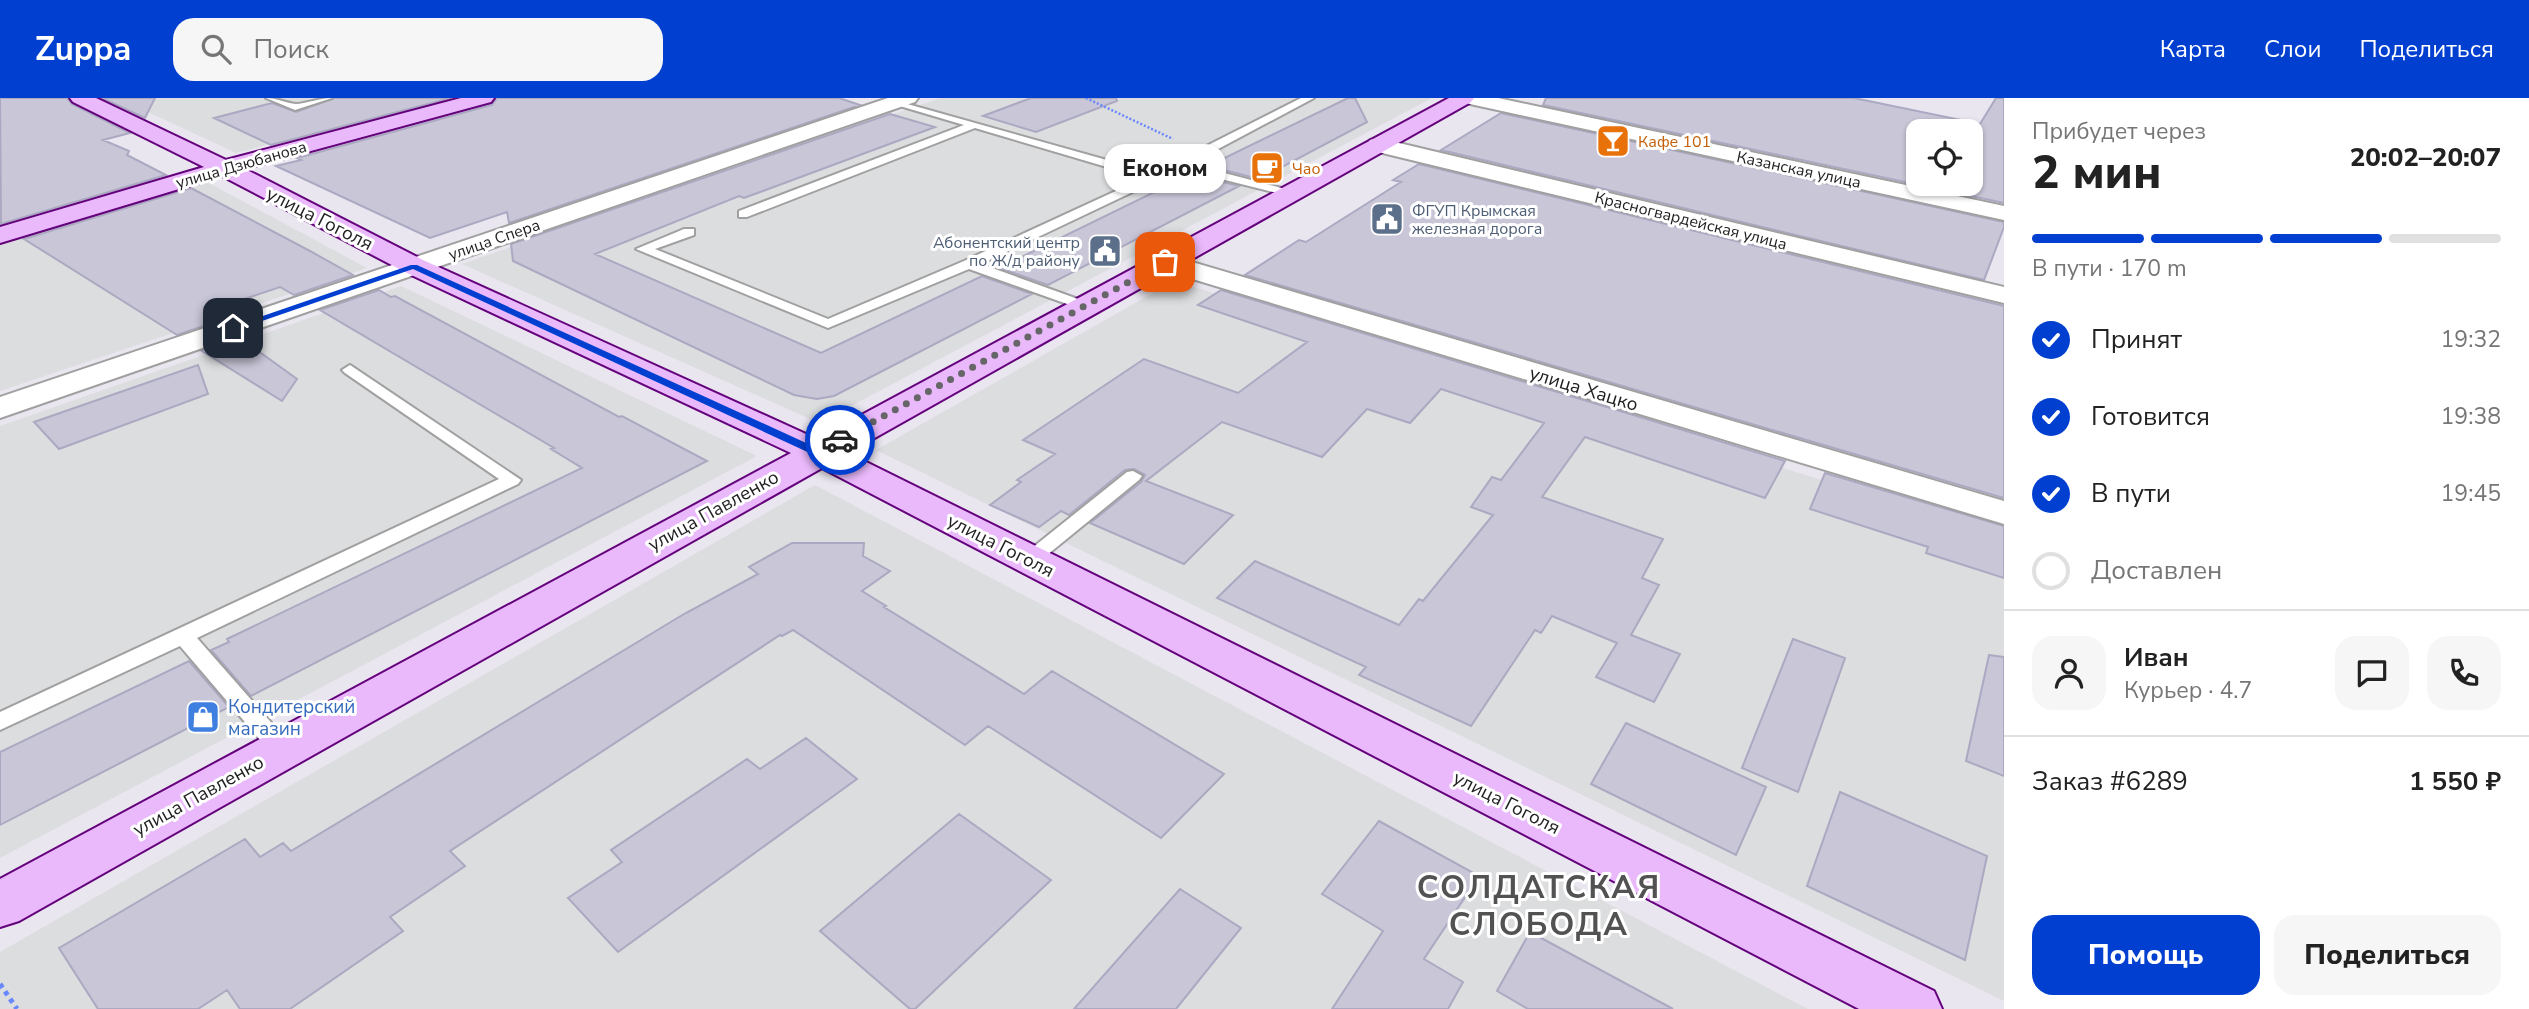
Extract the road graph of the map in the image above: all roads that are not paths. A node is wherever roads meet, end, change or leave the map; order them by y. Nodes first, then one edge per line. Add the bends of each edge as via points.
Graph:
1 (80, 98) edge
2 (271, 98) edge
3 (327, 98) edge
4 (484, 98) edge
5 (1309, 98) edge
6 (1464, 98) edge
7 (1470, 98) edge
8 (903, 100) edge
9 (973, 125) junction
10 (1378, 145) junction
11 (1180, 165) junction
12 (225, 168) junction
13 (1154, 177) junction
14 (1289, 194) junction
15 (2004, 213) edge
16 (743, 214) dead end
17 (689, 232) dead end
18 (0, 235) edge
19 (1165, 262) junction
20 (969, 264) junction
21 (414, 266) junction
22 (2004, 295) edge
23 (1084, 306) junction
24 (350, 370) dead end
25 (0, 408) edge
26 (818, 452) junction
27 (1133, 476) dead end
28 (2004, 513) edge
29 (1029, 560) junction
30 (183, 636) junction
31 (0, 722) edge
32 (281, 749) junction
33 (0, 905) edge
34 (1914, 1009) edge

1 - 12 main road, улица Гоголя
2 - 3 lane via 295,107
4 - 12 main road, улица Дзюбанова
5 - 11 lane
6 - 10 main road, улица Павленко
7 - 15 street, Казанская улица
8 - 9 lane
8 - 21 street, улица Спера
9 - 13 lane
9 - 16 lane
10 - 14 main road, улица Павленко
10 - 22 street, Красногвардейская улица
11 - 13 lane
11 - 14 lane
12 - 18 main road, улица Дзюбанова
12 - 21 main road, улица Гоголя
13 - 20 lane
14 - 19 main road, улица Павленко
17 - 20 lane via 643,250 828,324
19 - 23 main road, улица Павленко
19 - 28 street, улица Хацко
20 - 23 lane
21 - 25 street, улица Спера
21 - 26 main road, улица Гоголя
23 - 26 main road, улица Павленко
24 - 30 lane via 512,480
26 - 29 main road, улица Гоголя
26 - 32 main road, улица Павленко
27 - 29 lane
29 - 34 main road, улица Гоголя
30 - 31 lane
30 - 32 lane
32 - 33 main road, улица Павленко

